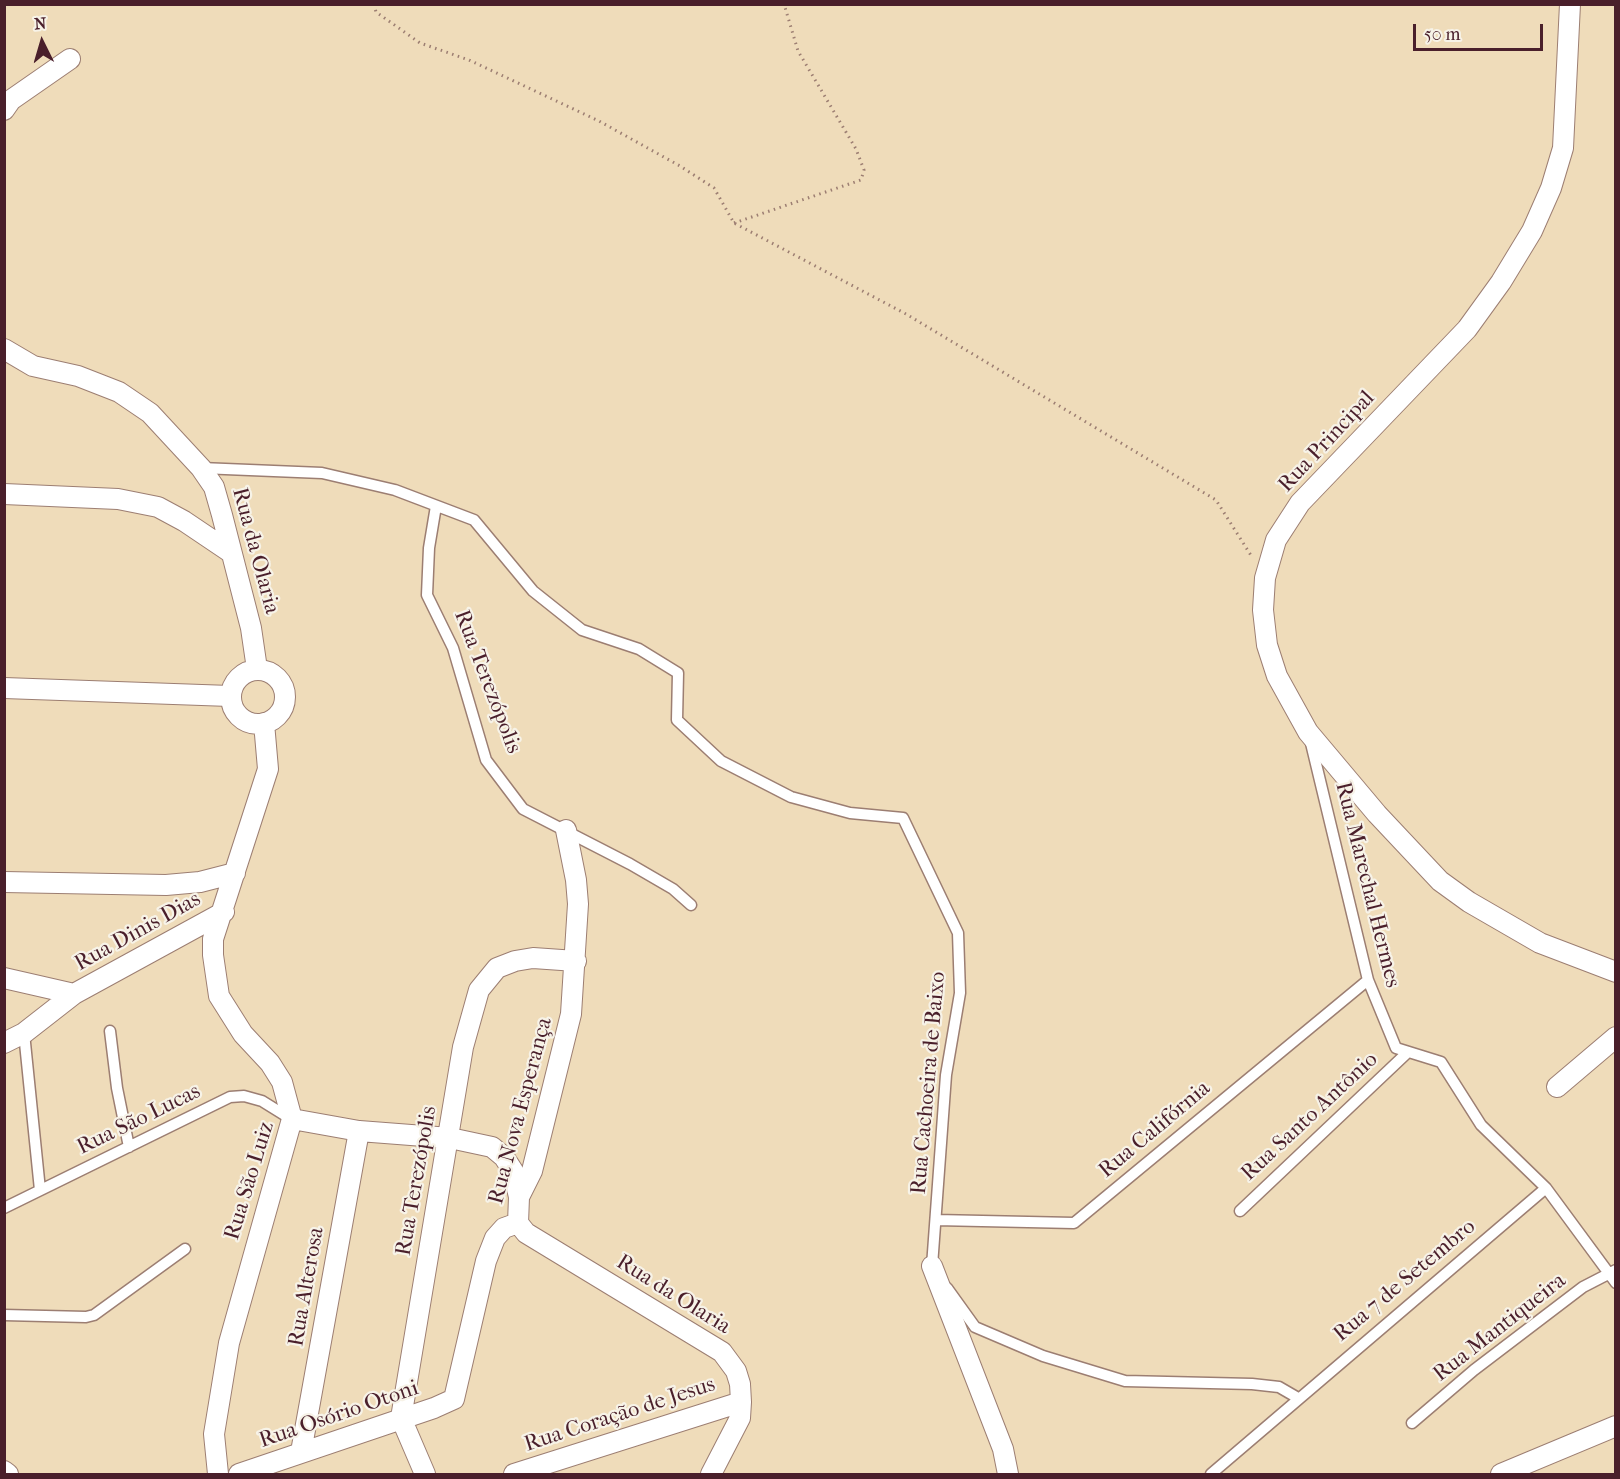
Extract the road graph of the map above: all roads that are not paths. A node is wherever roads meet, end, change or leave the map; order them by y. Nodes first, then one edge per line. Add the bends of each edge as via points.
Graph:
1 (1570, 4) edge
2 (70, 59) dead end
3 (4, 110) edge
4 (4, 349) edge
5 (201, 468) junction
6 (4, 494) edge
7 (436, 506) junction
8 (230, 552) junction
9 (257, 669) junction
10 (4, 688) edge
11 (230, 696) junction
12 (264, 723) junction
13 (1308, 732) junction
14 (566, 830) junction
15 (235, 873) junction
16 (4, 882) edge
17 (691, 905) dead end
18 (224, 912) junction
19 (576, 961) junction
20 (1616, 972) edge
21 (4, 978) edge
22 (1368, 980) junction
23 (74, 994) junction
24 (110, 1030) dead end
25 (24, 1033) junction
26 (1616, 1036) edge
27 (4, 1043) edge
28 (1408, 1052) junction
29 (1557, 1086) dead end
30 (292, 1119) junction
31 (359, 1131) junction
32 (450, 1138) junction
33 (129, 1147) junction
34 (1546, 1188) junction
35 (40, 1190) junction
36 (519, 1197) junction
37 (4, 1208) edge
38 (1240, 1210) dead end
39 (936, 1220) junction
40 (518, 1223) junction
41 (185, 1249) dead end
42 (932, 1266) junction
43 (1611, 1272) edge
44 (1616, 1283) edge
45 (4, 1315) edge
46 (1298, 1398) junction
47 (454, 1399) joint
48 (741, 1402) junction
49 (401, 1418) junction
50 (1412, 1422) dead end
51 (1616, 1426) edge
52 (301, 1452) junction
53 (4, 1471) edge
54 (8, 1474) edge
55 (218, 1474) edge
56 (239, 1474) edge
57 (426, 1474) edge
58 (514, 1474) edge
59 (711, 1474) edge
60 (1008, 1474) edge
61 (1210, 1474) edge
62 (1501, 1474) edge

1 - 13 street, Rua Principal via 1563,148 1532,231 1467,329 1300,503 1276,540 1265,578 1263,610 1268,645 1277,676
2 - 3 street via 11,100
4 - 5 street, Rua da Olaria via 33,366 78,376 119,392 150,413
5 - 7 lane via 322,473 395,490
5 - 8 street, Rua da Olaria via 214,487
6 - 8 street via 118,499 158,507
7 - 14 lane, Rua Terezópolis via 427,595 453,648 486,760 523,809
7 - 39 lane, Rua Cachoeira de Baixo via 474,519 533,591 582,630 639,649 678,673 677,720 721,761 791,797 850,813 903,818 958,933 960,993 946,1075
8 - 9 street, Rua da Olaria via 251,628
9 - 11 street via 242,675
9 - 12 street via 274,675 284,689 284,706
10 - 11 street
11 - 12 street via 240,718
12 - 15 street via 268,770
13 - 20 street, Rua Principal via 1440,881 1540,943
13 - 22 lane, Rua Marechal Hermes
14 - 17 lane, Rua Terezópolis via 673,889
14 - 19 street, Rua Nova Esperança via 578,896
15 - 16 street via 166,885
15 - 18 street
18 - 23 street, Rua Dinis Dias
18 - 30 street via 213,939 219,996 243,1034 282,1082
19 - 32 street, Rua Terezópolis via 515,961 497,968 479,990 464,1047
19 - 36 street, Rua Nova Esperança via 571,1014 558,1071 532,1171
21 - 23 street, Rua Dinis Dias
22 - 28 lane, Rua Marechal Hermes via 1396,1048
22 - 39 lane, Rua Califórnia via 1074,1222
23 - 25 street
24 - 33 lane
25 - 27 street
25 - 35 lane
26 - 29 street
28 - 34 lane via 1441,1062 1481,1125
28 - 38 lane, Rua Santo Antônio
30 - 31 street, Rua São Luiz
30 - 33 lane, Rua São Lucas via 262,1101 244,1095 230,1097
30 - 55 street, Rua São Luiz via 228,1343 214,1434
31 - 32 street, Rua São Luiz
31 - 52 street, Rua Alterosa
32 - 36 street, Rua São Luiz via 492,1147 504,1157 513,1171
32 - 49 street, Rua Terezópolis
33 - 35 lane, Rua São Lucas
34 - 43 lane
34 - 46 lane, Rua 7 de Setembro
35 - 37 lane, Rua São Lucas
36 - 40 street, Rua Nova Esperança
39 - 42 lane, Rua Cachoeira de Baixo
40 - 47 street, Rua Nova Esperança via 504,1228 495,1238 486,1261
40 - 48 street, Rua da Olaria via 526,1233 722,1352 736,1371
41 - 45 lane via 94,1315
42 - 46 lane via 975,1327 1044,1356 1125,1381 1252,1384 1279,1387
42 - 60 street via 1003,1449
43 - 44 lane
43 - 50 lane, Rua Mantiqueira via 1574,1294
46 - 61 lane, Rua 7 de Setembro
47 - 49 street, Rua Osório Otoni
48 - 58 street, Rua Coração de Jesus
48 - 59 street, Rua da Olaria via 740,1418
49 - 52 street, Rua Osório Otoni
49 - 57 street
51 - 62 street
52 - 56 street, Rua Osório Otoni
53 - 54 street

